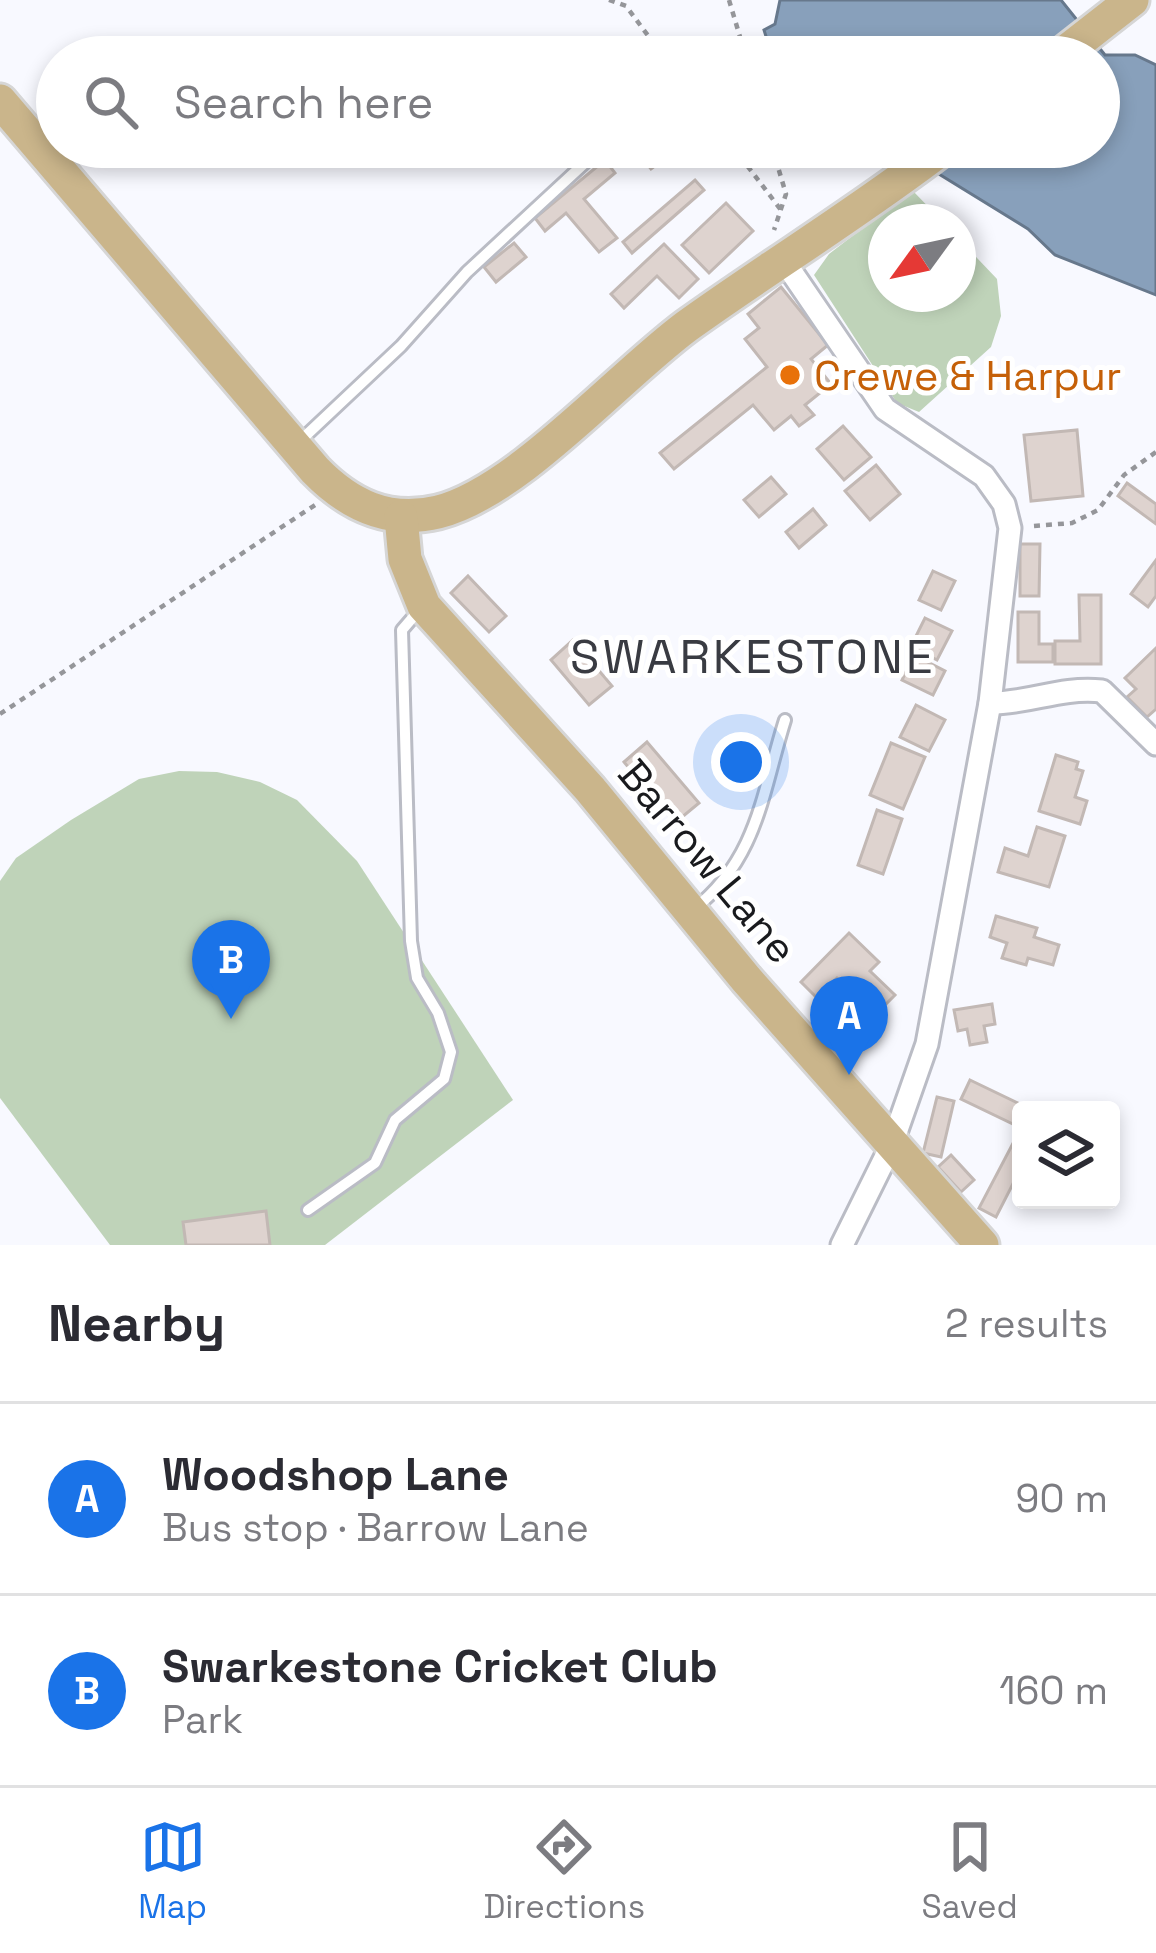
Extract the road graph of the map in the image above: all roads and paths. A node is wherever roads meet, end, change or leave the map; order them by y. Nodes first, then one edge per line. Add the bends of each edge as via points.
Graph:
1 (609, 0) edge
2 (729, 0) edge
3 (1122, 8) edge
4 (648, 36) edge
5 (740, 36) edge
6 (1086, 36) edge
7 (0, 101) edge
8 (36, 143) edge
9 (57, 168) edge
10 (579, 168) edge
11 (749, 168) edge
12 (778, 168) edge
13 (917, 168) edge
14 (781, 210) junction
15 (774, 253) junction
16 (295, 447) junction
17 (1156, 452) edge
18 (336, 491) junction
19 (401, 517) junction
20 (1010, 528) junction
21 (424, 606) junction
22 (990, 703) junction
23 (0, 714) edge
24 (785, 719) dead end
25 (1156, 744) edge
26 (691, 912) junction
27 (892, 1144) junction
28 (308, 1210) dead end
29 (842, 1245) edge
30 (982, 1245) edge

1 - 4 path via 626,6
2 - 5 path
3 - 6 main road
7 - 8 main road
9 - 16 main road
10 - 16 lane
11 - 14 path
12 - 14 path via 786,194
13 - 15 main road
14 - 15 path
15 - 19 main road via 524,464 473,500
15 - 20 street via 885,409 984,476
16 - 18 main road
17 - 20 path via 1124,475 1098,510 1072,523
18 - 19 main road
18 - 23 path
19 - 21 main road, Barrow Lane via 405,559
20 - 22 street
21 - 26 main road, Barrow Lane
21 - 28 lane via 402,630 411,941 417,978 451,1052 444,1079 395,1120 375,1162
22 - 25 street via 1067,688 1102,691
22 - 27 street via 927,1044
24 - 26 lane via 748,844
26 - 27 main road, Barrow Lane
27 - 29 street
27 - 30 main road, Barrow Lane

